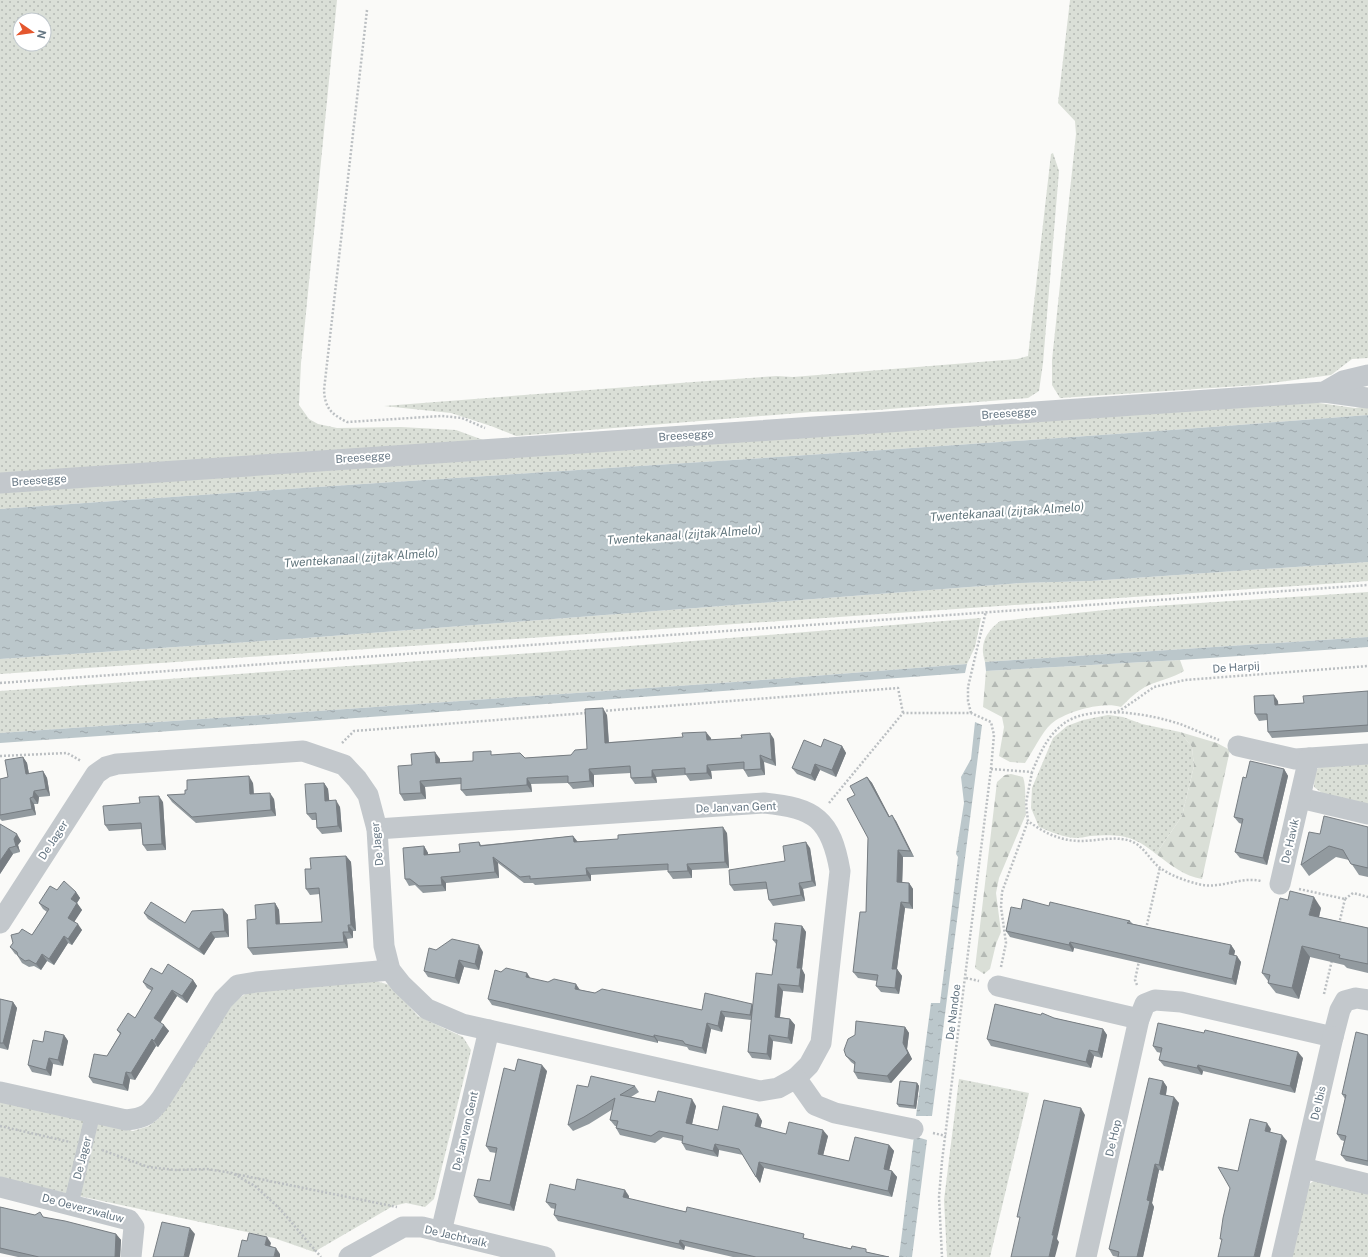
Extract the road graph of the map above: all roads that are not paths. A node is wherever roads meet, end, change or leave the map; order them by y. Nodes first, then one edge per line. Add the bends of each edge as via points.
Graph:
1 (1368, 375) edge
2 (1324, 392) junction
3 (1368, 398) edge
4 (0, 482) edge
5 (1238, 746) road end
6 (1368, 754) edge
7 (1309, 758) junction
8 (1300, 798) junction
9 (1368, 814) edge
10 (377, 829) junction
11 (1270, 883) road end
12 (0, 923) edge
13 (390, 970) junction
14 (998, 986) road end
15 (1368, 1000) edge
16 (1142, 1012) junction
17 (489, 1030) junction
18 (1333, 1037) junction
19 (796, 1078) junction
20 (0, 1092) edge
21 (93, 1113) junction
22 (913, 1129) dead end
23 (1303, 1168) junction
24 (1368, 1184) edge
25 (0, 1187) edge
26 (71, 1204) junction
27 (441, 1232) junction
28 (131, 1257) edge
29 (349, 1257) edge
30 (545, 1257) edge
31 (1086, 1257) edge
32 (1282, 1257) edge

1 - 2 street, Breesegge via 1343,381
2 - 3 street
2 - 4 street, Breesegge
5 - 7 street via 1295,760
6 - 7 street
7 - 8 street, De Havik
8 - 9 street
8 - 11 street, De Havik
10 - 12 street, De Jager via 368,795 344,765 303,751 117,764 106,767 96,774
10 - 13 street, De Jager via 384,946
10 - 19 street, De Jan van Gent via 764,803 791,806 817,818 828,831 836,850 840,871 821,1043 809,1065
13 - 17 street, De Jan van Gent via 427,1010 462,1024
13 - 21 street via 238,985 223,1000 151,1112 141,1118 126,1120
14 - 16 street
15 - 18 street via 1356,998 1345,1001
16 - 18 street via 1155,1000 1181,1002
16 - 31 street, De Hop
17 - 19 street, De Jan van Gent via 760,1091 778,1088
17 - 27 street, De Jan van Gent
18 - 23 street, De Ibis
19 - 22 street via 815,1105 835,1113
20 - 21 street
21 - 26 street, De Jager
23 - 24 street
23 - 32 street, De Ibis
25 - 26 street, De Oeverzwaluw
26 - 28 street, De Oeverzwaluw via 129,1220 134,1227
27 - 29 street, De Jachtvalk via 403,1227
27 - 30 street, De Jachtvalk

